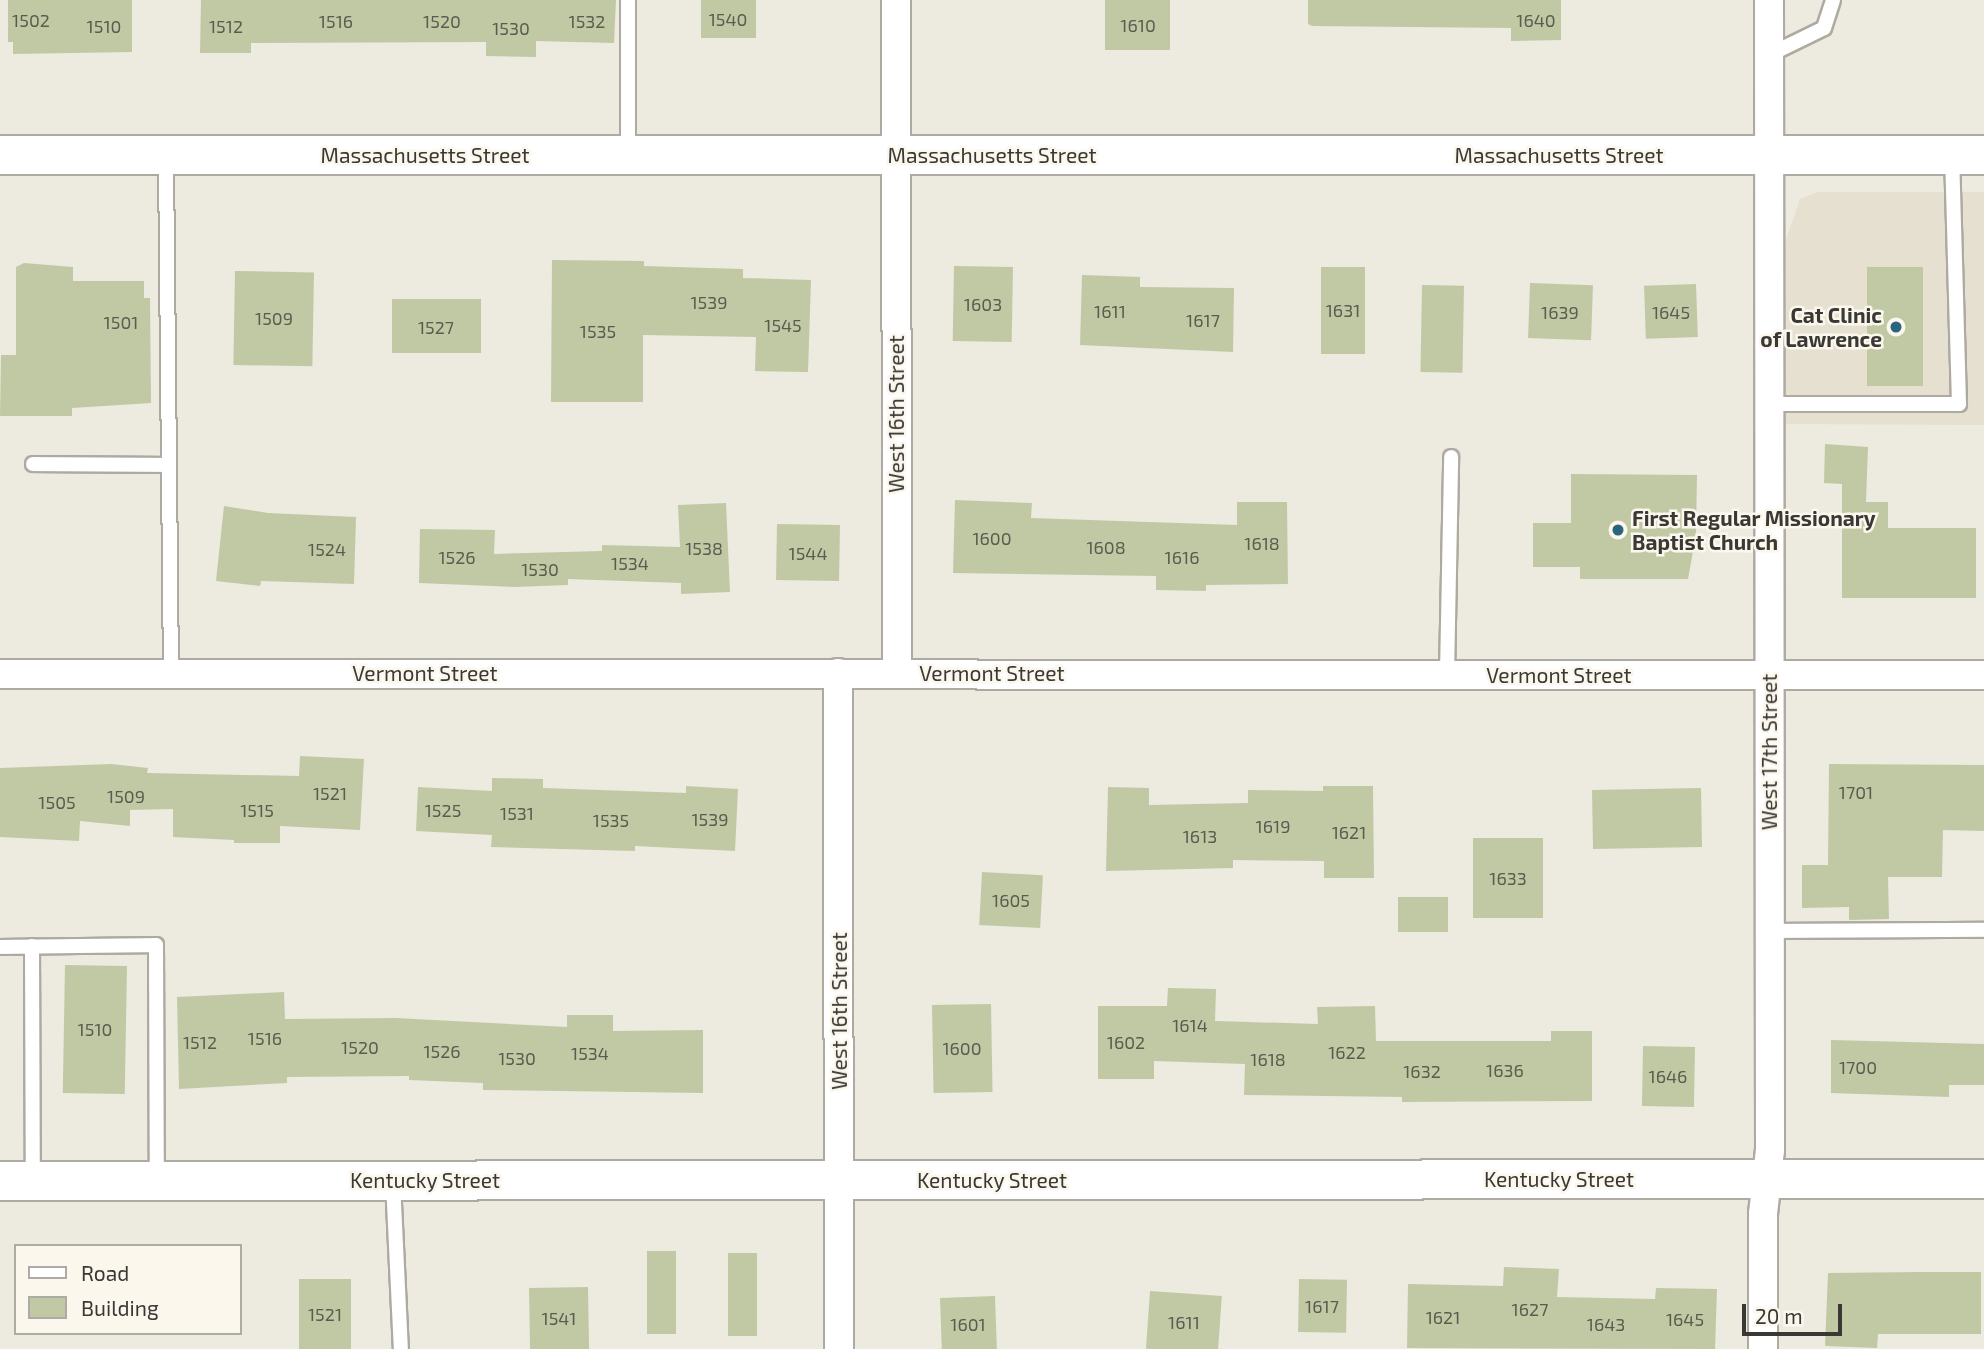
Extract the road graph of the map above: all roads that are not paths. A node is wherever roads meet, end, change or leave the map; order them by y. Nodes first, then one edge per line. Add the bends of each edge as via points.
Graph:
1 (628, 0) edge
2 (896, 0) edge
3 (1769, 0) edge
4 (1833, 0) edge
5 (1769, 55) junction
6 (0, 155) edge
7 (166, 155) junction
8 (628, 155) junction
9 (896, 155) junction
10 (1769, 155) junction
11 (1968, 155) edge
12 (1769, 404) junction
13 (1451, 457) dead end
14 (33, 464) dead end
15 (169, 465) junction
16 (838, 673) junction
17 (897, 673) junction
18 (0, 674) edge
19 (171, 674) junction
20 (1447, 675) junction
21 (1769, 675) junction
22 (1984, 675) edge
23 (1984, 930) edge
24 (1769, 931) junction
25 (32, 946) junction
26 (0, 947) edge
27 (1767, 1179) junction
28 (1984, 1179) edge
29 (393, 1180) junction
30 (839, 1180) junction
31 (16, 1181) edge
32 (157, 1181) junction
33 (401, 1349) edge
34 (839, 1349) edge
35 (1763, 1349) edge

1 - 8 lane
2 - 9 street, West 16th Street
3 - 5 street, West 17th Street
4 - 5 lane via 1824,28
5 - 10 street, West 17th Street
6 - 7 main road, Massachusetts Street
7 - 8 main road, Massachusetts Street
7 - 15 lane
8 - 9 main road, Massachusetts Street
9 - 10 main road, Massachusetts Street
9 - 17 street, West 16th Street
10 - 11 main road, Massachusetts Street
10 - 12 street, West 17th Street
11 - 12 lane via 1959,404
12 - 21 street, West 17th Street
13 - 20 lane
14 - 15 lane
15 - 19 lane
16 - 17 street, Vermont Street
16 - 19 street, Vermont Street
16 - 30 street, West 16th Street
17 - 20 street, Vermont Street
18 - 19 street, Vermont Street
20 - 21 street, Vermont Street
21 - 22 street, Vermont Street
21 - 24 street, West 17th Street
23 - 24 lane
24 - 27 street, West 17th Street
25 - 26 lane
25 - 31 lane
25 - 32 lane via 156,944
27 - 28 main road, Kentucky Street
27 - 30 main road, Kentucky Street
27 - 35 street, West 17th Street
29 - 30 main road, Kentucky Street
29 - 32 main road, Kentucky Street
29 - 33 lane
30 - 34 street, West 16th Street
31 - 32 main road, Kentucky Street

